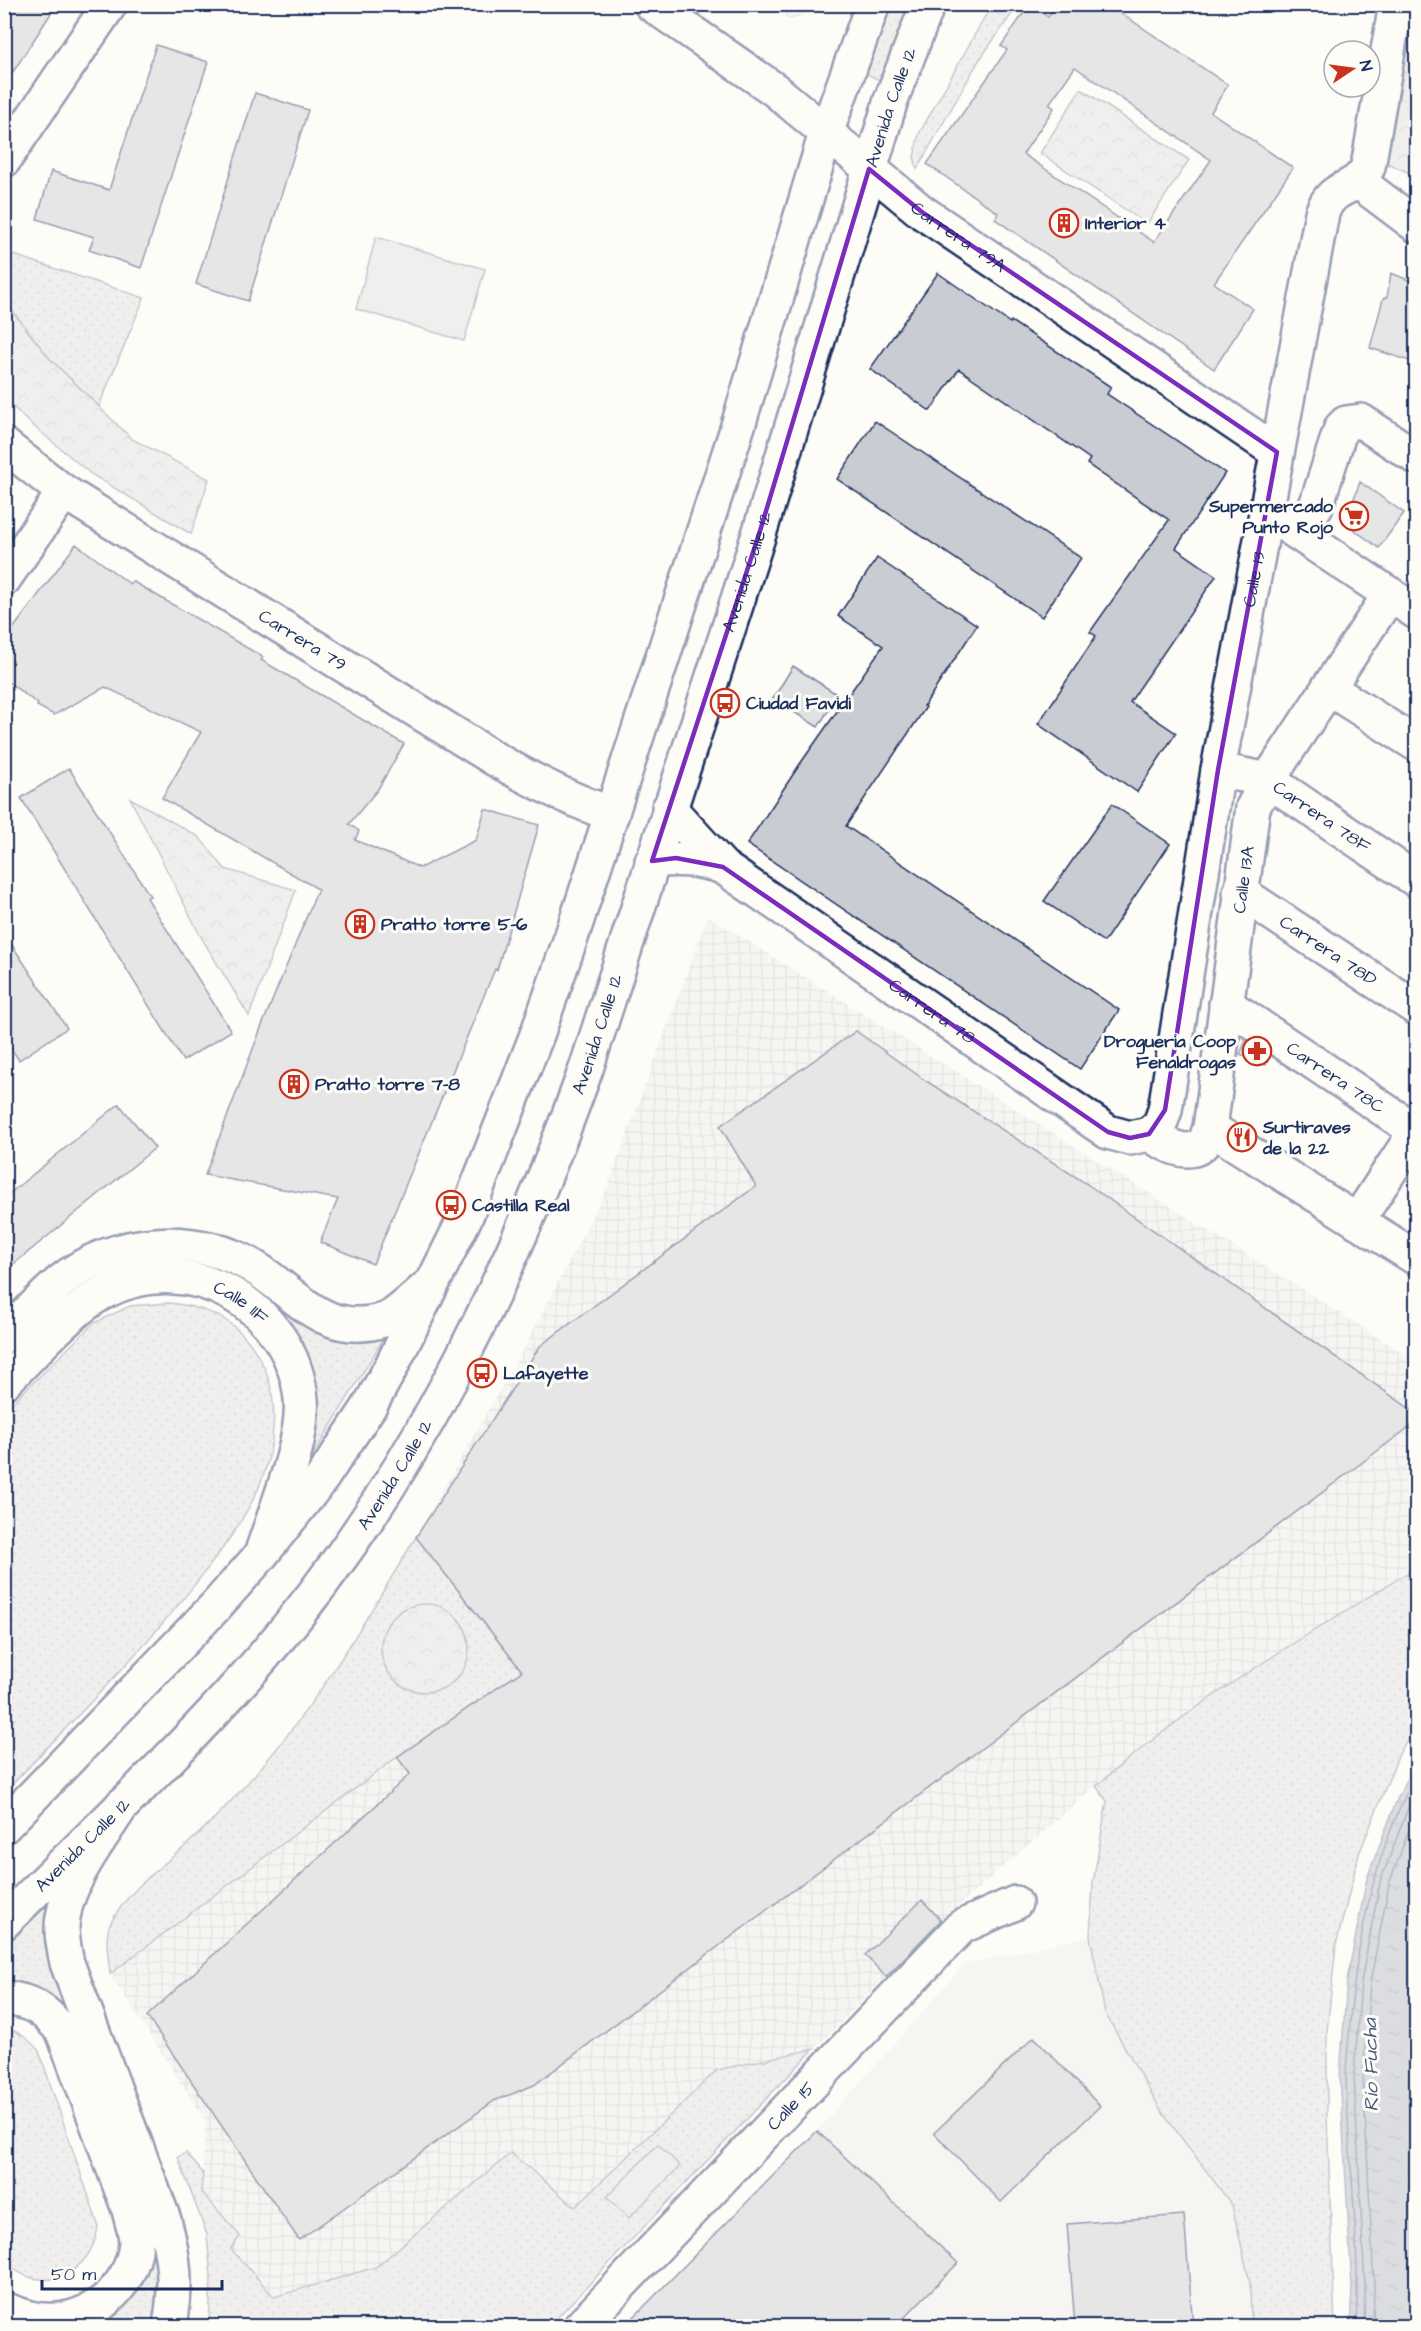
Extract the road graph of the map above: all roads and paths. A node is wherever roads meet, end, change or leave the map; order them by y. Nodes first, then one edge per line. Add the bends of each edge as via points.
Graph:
1 (110, 4) edge
2 (651, 4) edge
3 (873, 4) edge
4 (928, 4) edge
5 (1396, 4) edge
6 (826, 133) junction
7 (4, 160) edge
8 (870, 169) junction
9 (1359, 182) junction
10 (1416, 225) edge
11 (4, 445) edge
12 (1278, 452) junction
13 (1416, 457) edge
14 (64, 492) junction
15 (1279, 520) junction
16 (4, 579) edge
17 (1390, 594) junction
18 (1416, 612) edge
19 (1328, 688) junction
20 (1416, 744) edge
21 (1218, 770) junction
22 (1268, 780) junction
23 (669, 808) junction
24 (612, 814) junction
25 (652, 861) junction
26 (723, 867) junction
27 (1416, 880) edge
28 (1240, 892) junction
29 (1226, 1004) junction
30 (1416, 1008) edge
31 (1210, 1128) junction
32 (1416, 1131) edge
33 (1149, 1134) junction
34 (1357, 1221) junction
35 (1416, 1258) edge
36 (431, 1284) junction
37 (4, 1336) edge
38 (4, 1382) edge
39 (261, 1555) junction
40 (122, 1804) junction
41 (4, 1826) edge
42 (1015, 1903) dead end
43 (9, 1917) edge
44 (4, 1998) edge
45 (4, 2309) edge
46 (4, 2323) edge
47 (10, 2326) edge
48 (170, 2326) edge
49 (580, 2326) edge

1 - 7 main road
2 - 6 main road, Carrera 79A via 776,90
3 - 6 main road
4 - 8 main road, Avenida Calle 12 via 891,100
5 - 9 main road via 1373,152
6 - 8 main road, Carrera 79A
6 - 24 main road via 737,429
8 - 12 main road, Carrera 79A via 922,212
8 - 23 main road, Avenida Calle 12 via 760,531
9 - 10 main road
9 - 12 main road, Calle 13 via 1332,195 1322,213
11 - 14 main road, Carrera 79
12 - 15 main road, Calle 13
13 - 15 main road via 1361,421 1346,423 1341,428 1317,506 1311,513
14 - 16 main road
14 - 24 main road, Carrera 79 via 521,774 575,802
15 - 17 main road
15 - 21 main road, Calle 13
17 - 18 main road
17 - 19 main road, Calle 13A
19 - 20 main road
19 - 22 main road, Calle 13A
21 - 22 main road, Carrera 78F
21 - 33 main road, Calle 13 via 1165,1110 1160,1124
22 - 27 main road, Carrera 78F
22 - 28 main road, Calle 13A via 1253,807
23 - 25 main road, Avenida Calle 12
23 - 26 main road, Carrera 78
24 - 36 main road via 505,1122 466,1216
25 - 26 main road, Carrera 78 via 700,860
25 - 40 main road, Avenida Calle 12 via 586,1069 539,1191 471,1343 420,1436 365,1523 263,1658
26 - 33 main road, Carrera 78 via 1108,1132 1130,1138
28 - 29 main road, Calle 13A
28 - 30 main road, Carrera 78D
29 - 31 main road, Calle 13A
29 - 32 main road, Carrera 78C
31 - 33 main road via 1204,1142 1192,1149 1171,1147
31 - 34 main road
32 - 34 main road
34 - 35 main road
36 - 37 main road, Calle 11F via 386,1319 340,1323 316,1314 259,1270 220,1252 188,1245 153,1244 91,1262 61,1281
36 - 39 main road via 369,1407 322,1478
38 - 39 main road, Calle 11F via 82,1306 130,1281 184,1276 214,1284 240,1297 281,1338 295,1368 301,1400 300,1433
39 - 41 main road via 176,1650
40 - 43 main road, Avenida Calle 12
40 - 48 main road via 72,1885 62,1917 62,1940 67,1963 164,2220 173,2256 174,2303
42 - 49 main road, Calle 15 via 961,1927
44 - 45 main road via 21,1999 46,2011 63,2032 129,2210 136,2241 117,2291 97,2308 56,2319 36,2319
46 - 47 main road

